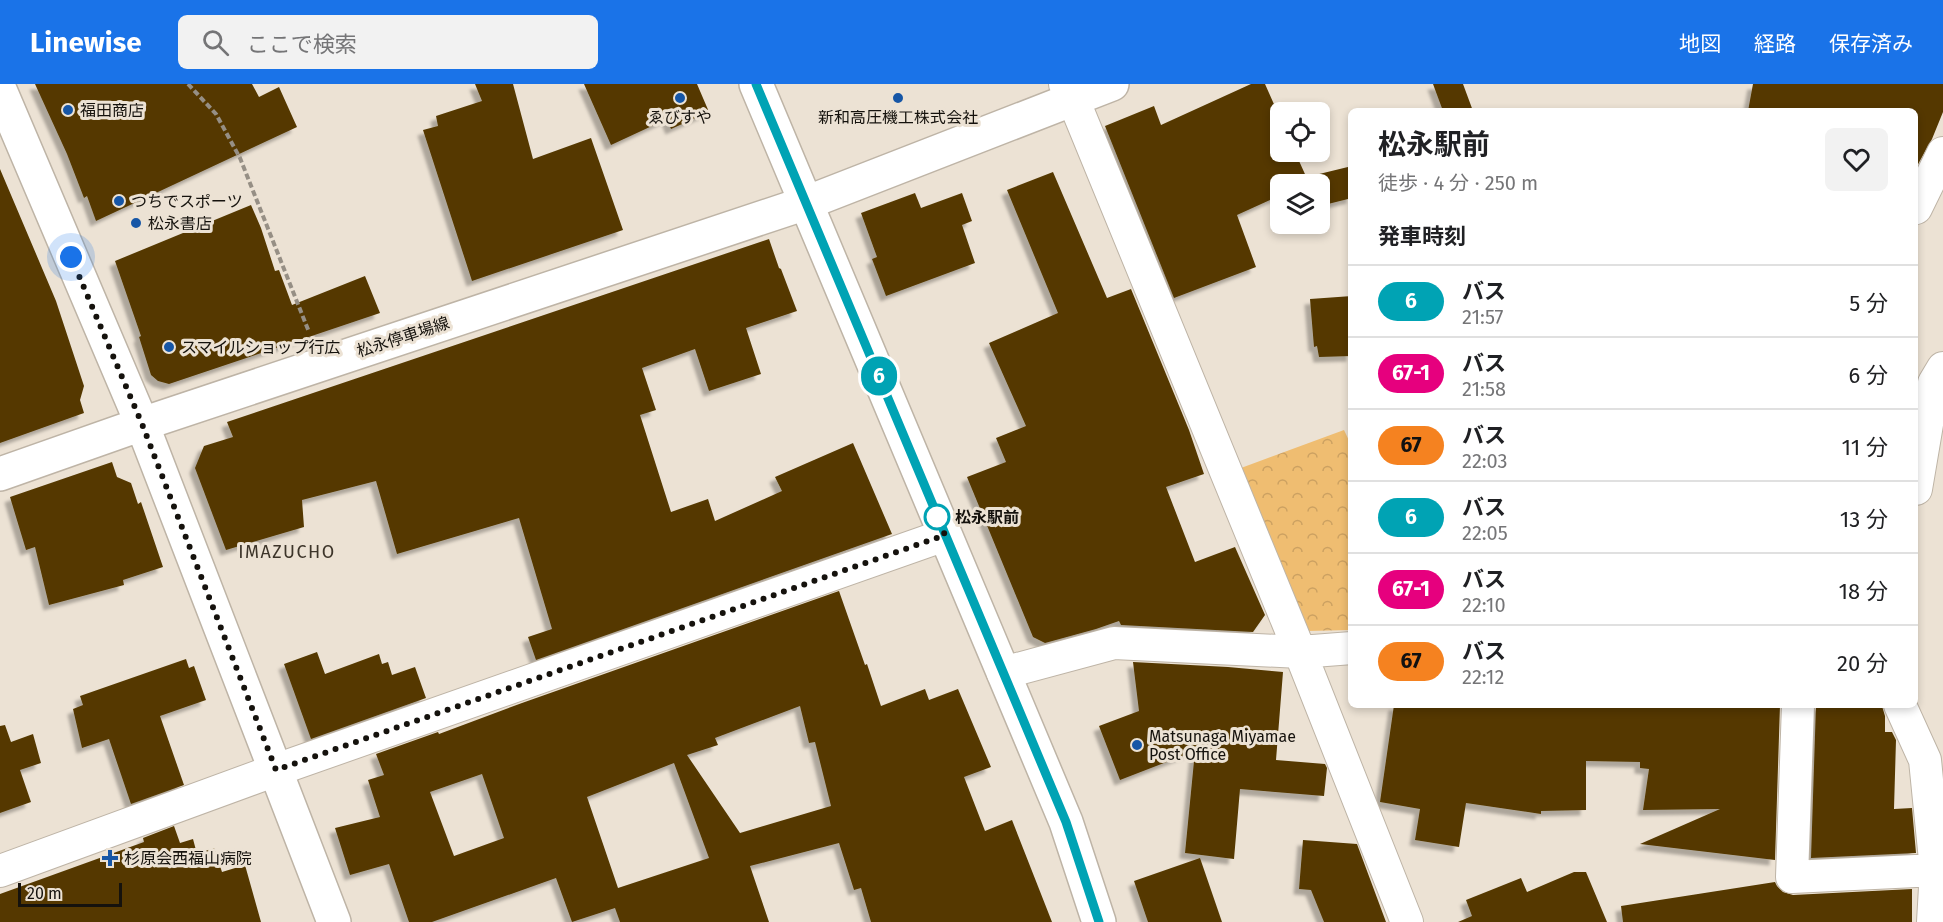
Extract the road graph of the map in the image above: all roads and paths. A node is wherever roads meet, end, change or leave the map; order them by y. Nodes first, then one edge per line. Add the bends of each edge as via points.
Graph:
1 (188, 84) edge
2 (756, 84) edge
3 (1112, 84) edge
4 (0, 90) edge
5 (1069, 91) edge
6 (1943, 153) edge
7 (806, 202) junction
8 (1918, 204) edge
9 (321, 364) junction
10 (1943, 368) edge
11 (142, 424) junction
12 (0, 474) edge
13 (1918, 477) edge
14 (945, 535) junction
15 (1348, 648) edge
16 (1300, 652) junction
17 (1003, 673) junction
18 (1798, 708) edge
19 (1901, 708) edge
20 (276, 770) junction
21 (1936, 870) junction
22 (0, 871) edge
23 (334, 922) edge
24 (1099, 922) edge
25 (1407, 922) edge
26 (1933, 922) edge

1 - 9 path via 216,114 240,159
2 - 7 main road
3 - 5 main road, 松永停車場線
4 - 11 main road
5 - 7 main road, 松永停車場線
5 - 16 street
6 - 8 street
7 - 9 main road, 松永停車場線
7 - 14 main road
9 - 11 main road, 松永停車場線
10 - 13 street via 1934,383
11 - 12 main road, 松永停車場線
11 - 20 main road
14 - 17 main road
14 - 20 street
15 - 16 street
16 - 17 street via 1114,643
16 - 25 street
17 - 24 main road via 1066,822
18 - 21 street via 1792,877
19 - 21 street via 1925,760
20 - 22 street
20 - 23 main road
21 - 26 street

